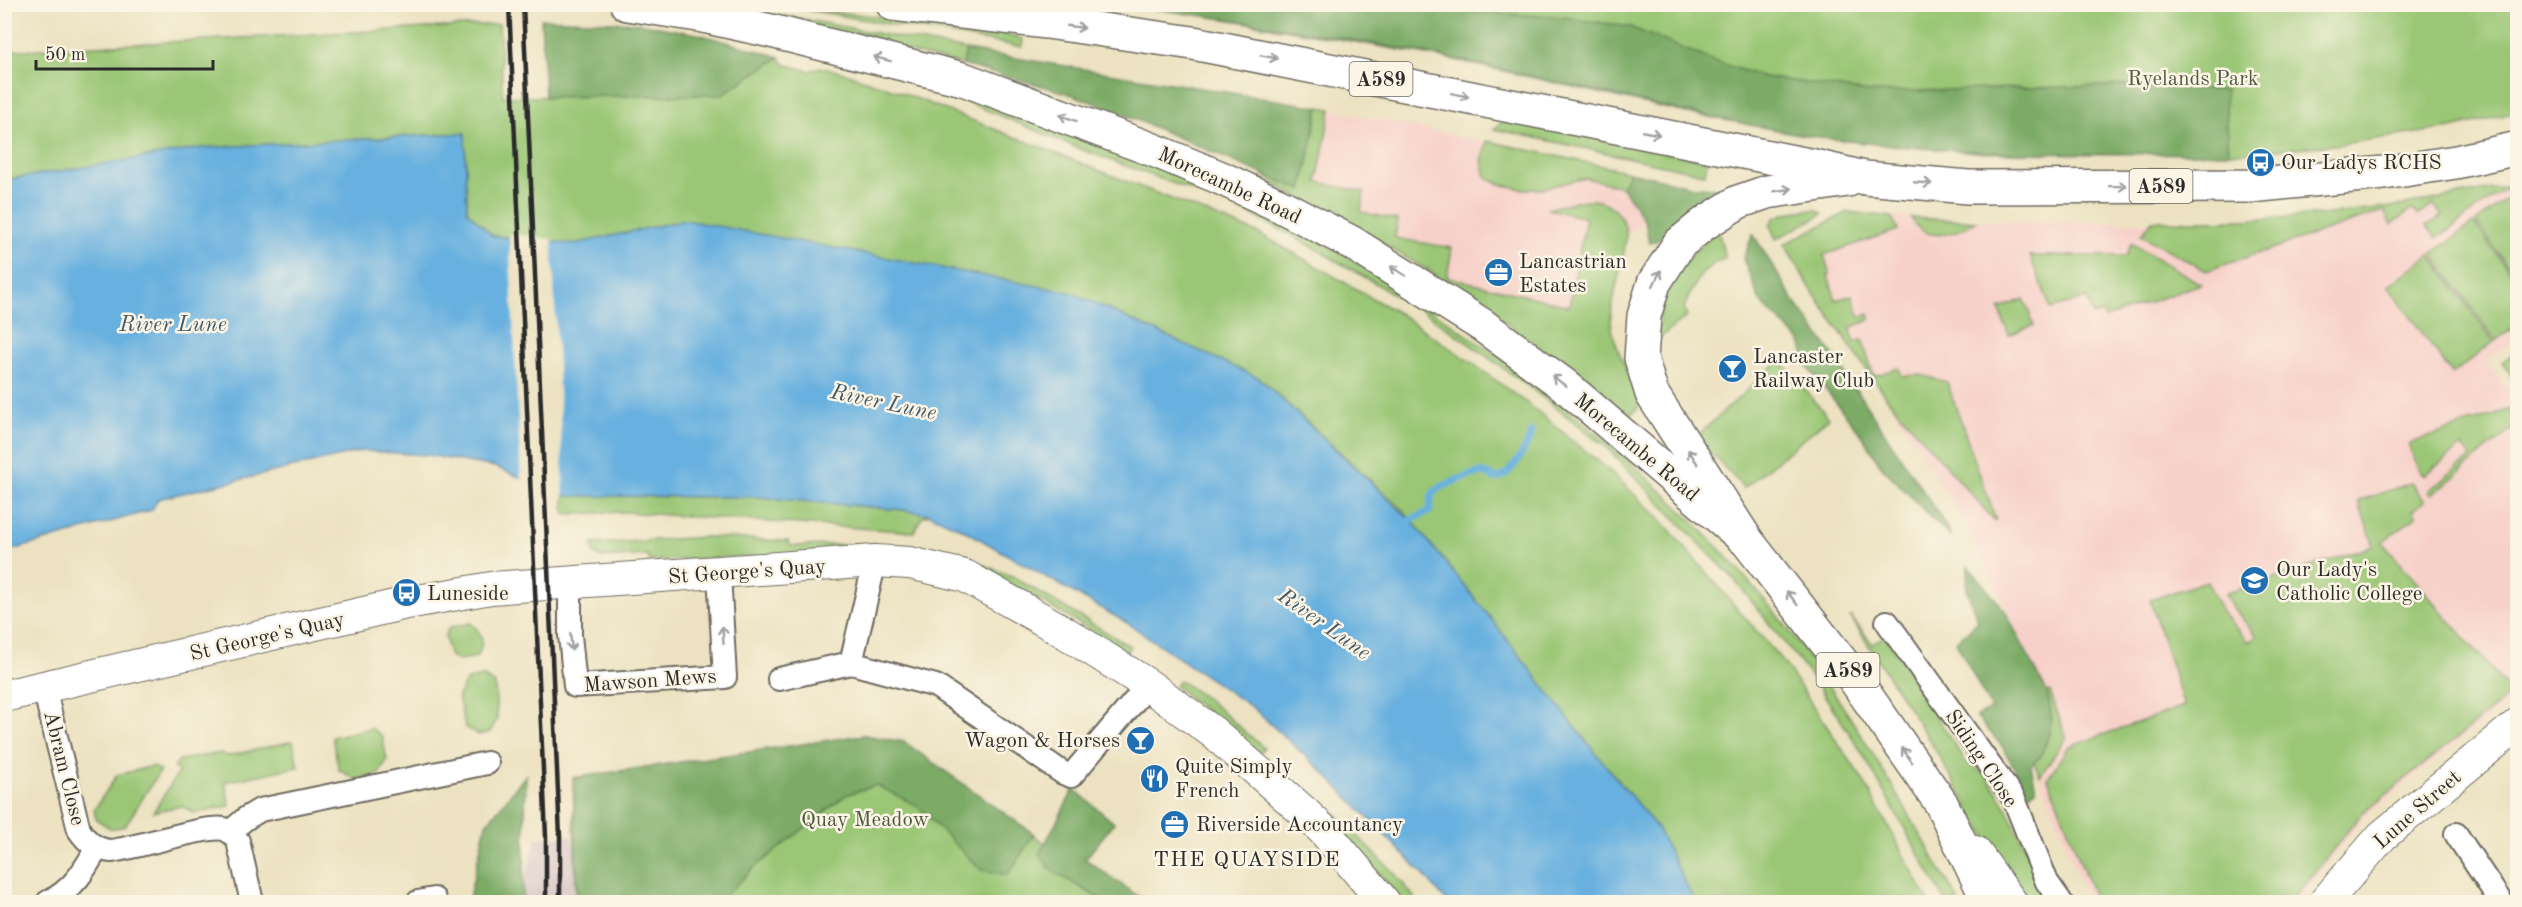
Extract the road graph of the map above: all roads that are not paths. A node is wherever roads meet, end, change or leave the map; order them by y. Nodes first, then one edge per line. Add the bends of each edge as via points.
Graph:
1 (627, 4) edge
2 (893, 4) edge
3 (2513, 148) edge
4 (1865, 178) junction
5 (1747, 541) junction
6 (875, 561) junction
7 (719, 574) junction
8 (570, 584) junction
9 (1887, 622) dead end
10 (851, 663) junction
11 (779, 679) dead end
12 (1148, 685) junction
13 (44, 688) junction
14 (4, 696) edge
15 (2517, 723) edge
16 (487, 763) dead end
17 (1941, 803) junction
18 (230, 832) junction
19 (2456, 834) dead end
20 (97, 848) junction
21 (48, 903) edge
22 (252, 903) edge
23 (1384, 903) edge
24 (1989, 903) edge
25 (2011, 903) edge
26 (2061, 903) edge
27 (2325, 903) edge
28 (2501, 903) edge

5 -> 1 main road, Morecambe Road / A589 via 1563,384 1482,325 1352,243 1283,207 1156,151 963,79 761,29
2 -> 4 main road, Morecambe Road / A589 via 1193,43
4 -> 3 main road, Morecambe Road / A589 via 1968,187 2250,186 2384,173
5 -> 4 main road, Morecambe Road / A589 via 1652,394 1641,358 1644,316 1654,283 1679,244 1738,202 1767,192
17 -> 5 main road, Morecambe Road / A589 via 1851,674
6 - 7 street, St George's Quay
6 - 10 street
6 - 12 street, St George's Quay via 910,563 965,576
7 - 8 street, St George's Quay
8 -> 7 street, Mawson Mews via 575,686 725,677
8 - 13 street, St George's Quay via 491,588 407,603
9 - 26 street, Siding Close via 2014,799 2047,882
10 - 11 street
10 - 12 street via 936,686 1071,776
12 - 23 street, St George's Quay via 1214,733 1304,812
13 - 14 street, St George's Quay
13 - 20 street, Abram Close via 79,830
15 - 27 street, Lune Street via 2382,836
16 - 18 street via 260,810
17 - 24 main road, Morecambe Road / A589
17 - 25 street
18 - 20 street, Abram Close via 206,830 122,850
18 - 22 street via 241,849
19 - 28 street
20 - 21 street via 72,886

